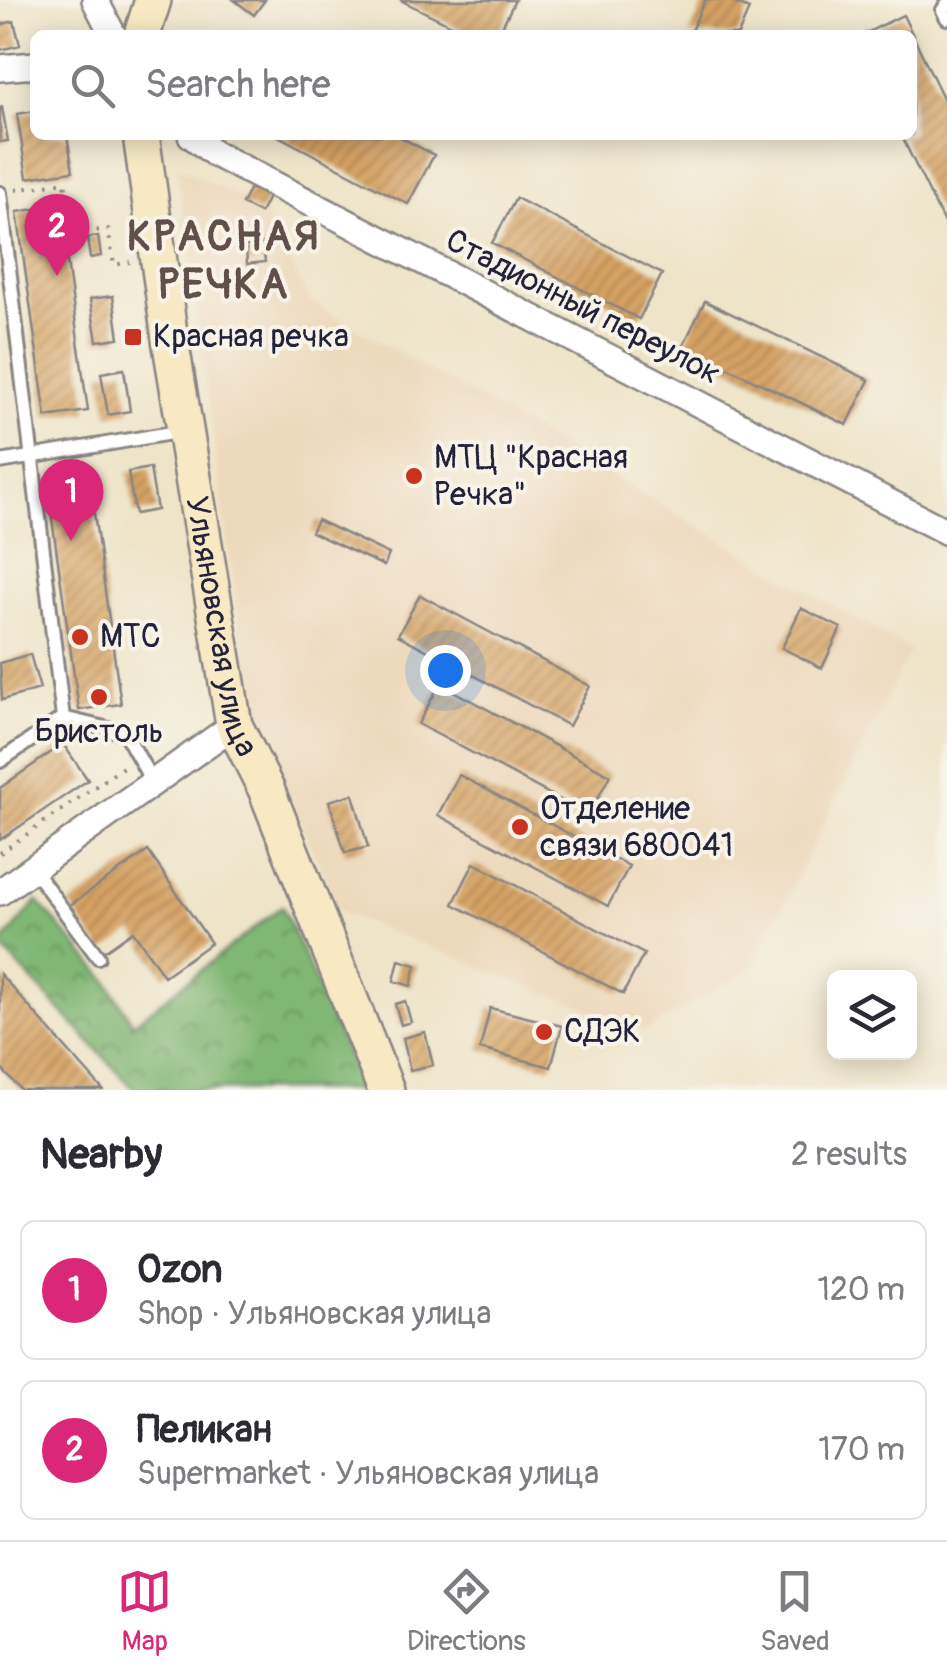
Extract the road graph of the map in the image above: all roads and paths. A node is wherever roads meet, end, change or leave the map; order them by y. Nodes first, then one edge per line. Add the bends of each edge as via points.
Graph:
1 (95, 0) edge
2 (152, 0) edge
3 (947, 4) edge
4 (947, 18) edge
5 (110, 30) edge
6 (143, 30) edge
7 (30, 65) edge
8 (0, 68) edge
9 (142, 140) edge
10 (197, 140) edge
11 (0, 193) edge
12 (158, 257) junction
13 (186, 430) junction
14 (32, 456) junction
15 (0, 462) edge
16 (947, 532) edge
17 (63, 718) junction
18 (234, 725) junction
19 (138, 756) junction
20 (0, 761) edge
21 (153, 783) junction
22 (0, 853) edge
23 (33, 869) junction
24 (0, 892) edge
25 (98, 958) dead end
26 (386, 1090) edge

1 - 5 street
2 - 6 street
3 - 4 lane
7 - 8 street
9 - 12 street, Ульяновская улица
10 - 16 street, Стадионный переулок
11 - 12 path via 65,182 74,234 108,229 114,265
11 - 14 lane
12 - 13 street, Ульяновская улица
13 - 14 lane
13 - 18 street, Ульяновская улица
14 - 15 lane
14 - 17 lane
17 - 19 lane via 125,733
17 - 20 lane
18 - 21 street
18 - 26 street, Ульяновская улица
19 - 21 lane
19 - 22 path
21 - 23 street
23 - 24 street
23 - 25 lane

